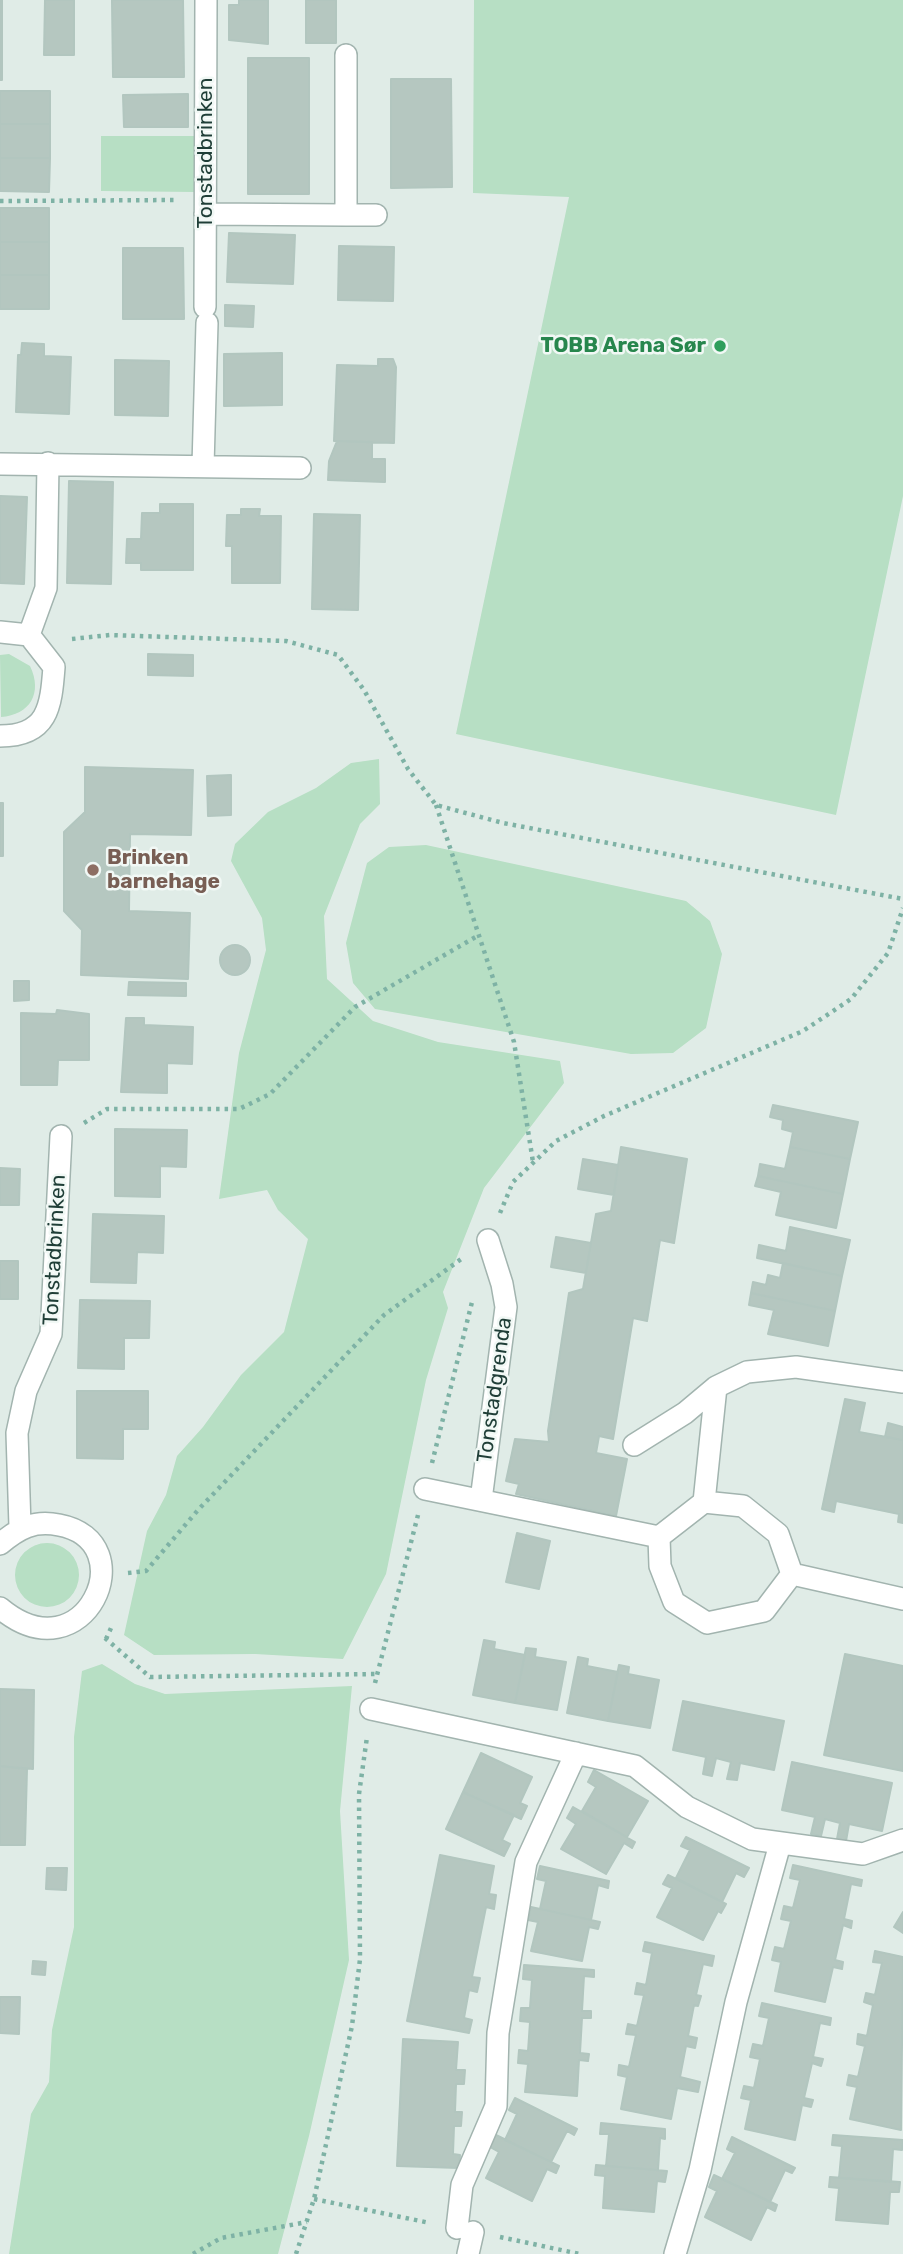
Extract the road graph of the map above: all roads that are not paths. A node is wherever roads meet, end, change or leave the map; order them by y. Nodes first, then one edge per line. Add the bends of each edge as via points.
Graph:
1 (206, 0) edge
2 (346, 55) dead end
3 (205, 207) junction
4 (346, 215) junction
5 (376, 215) dead end
6 (48, 463) junction
7 (0, 464) edge
8 (203, 466) junction
9 (300, 468) dead end
10 (0, 632) edge
11 (29, 635) junction
12 (0, 736) edge
13 (61, 1136) road end
14 (488, 1240) road end
15 (903, 1382) edge
16 (716, 1387) junction
17 (634, 1445) dead end
18 (425, 1489) dead end
19 (481, 1500) junction
20 (704, 1502) junction
21 (20, 1527) junction
22 (659, 1536) junction
23 (0, 1544) edge
24 (792, 1574) junction
25 (903, 1599) edge
26 (0, 1608) edge
27 (371, 1709) dead end
28 (576, 1753) junction
29 (903, 1840) edge
30 (780, 1844) junction
31 (468, 2254) edge
32 (675, 2254) edge

1 - 3 street, Tonstadbrinken
2 - 4 street
3 - 4 street
3 - 8 street, Tonstadbrinken
4 - 5 street
6 - 7 street
6 - 8 street
6 - 11 street via 46,588
8 - 9 street
10 - 11 street
11 - 12 street via 54,667 52,701 42,722 21,736
13 - 21 street, Tonstadbrinken via 51,1334 26,1391 17,1433
14 - 19 street, Tonstadgrenda via 506,1307
15 - 16 street via 796,1367 747,1373
16 - 17 street
16 - 20 street
18 - 19 street
19 - 22 street
20 - 22 street
20 - 24 street via 743,1506 778,1534
21 - 23 street
21 - 26 street via 46,1522 74,1528 91,1541 101,1564 101,1591 87,1614 65,1626 38,1628 15,1621
22 - 24 street via 660,1566 674,1602 706,1623 764,1611
24 - 25 street
27 - 28 street
28 - 30 street via 635,1766 687,1807 752,1839
28 - 31 street via 526,1862 498,2033 496,2106 462,2185
29 - 30 street via 863,1854
30 - 32 street

